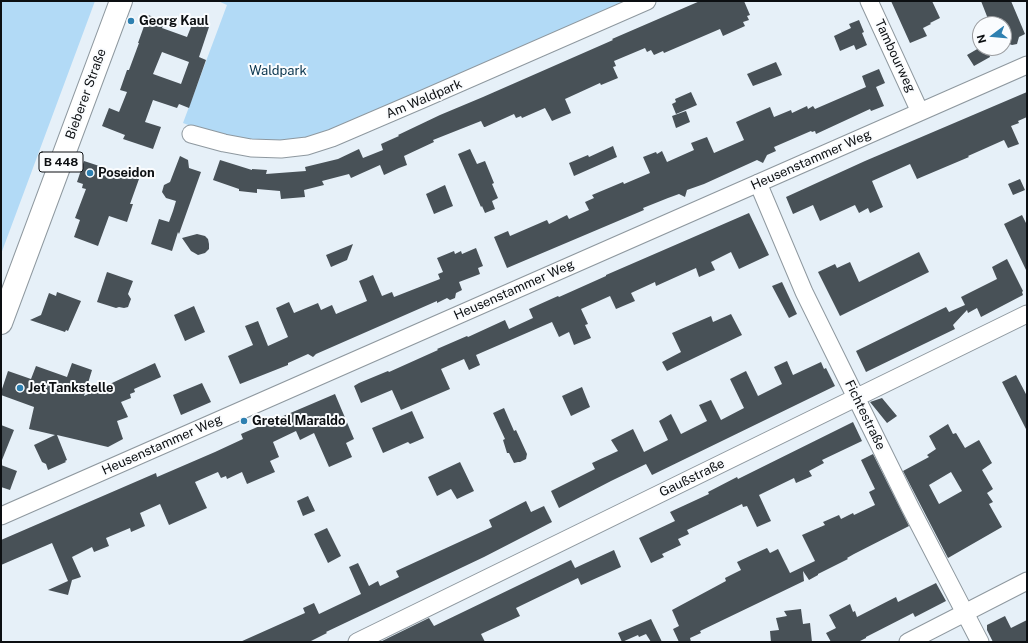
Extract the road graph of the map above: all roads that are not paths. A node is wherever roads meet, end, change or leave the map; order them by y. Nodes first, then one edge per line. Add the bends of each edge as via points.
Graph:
1 (120, 1) edge
2 (647, 1) edge
3 (869, 1) edge
4 (1027, 65) edge
5 (920, 112) junction
6 (191, 134) dead end
7 (758, 183) junction
8 (1027, 314) edge
9 (1, 323) edge
10 (857, 398) junction
11 (1, 516) edge
12 (1027, 581) edge
13 (965, 613) junction
14 (357, 642) edge
15 (908, 642) edge
16 (980, 642) edge

1 - 9 main road, Bieberer Straße / B 448
2 - 6 street, Am Waldpark via 332,138 307,146 281,149 251,148 224,144
3 - 5 street, Tambourweg
4 - 5 street, Heusenstammer Weg
5 - 7 street, Heusenstammer Weg
7 - 10 street, Fichtestraße via 804,292
7 - 11 street, Heusenstammer Weg
8 - 10 street, Gaußstraße
10 - 13 street, Fichtestraße
10 - 14 street, Gaußstraße
12 - 13 street
13 - 15 street
13 - 16 street, Fichtestraße

